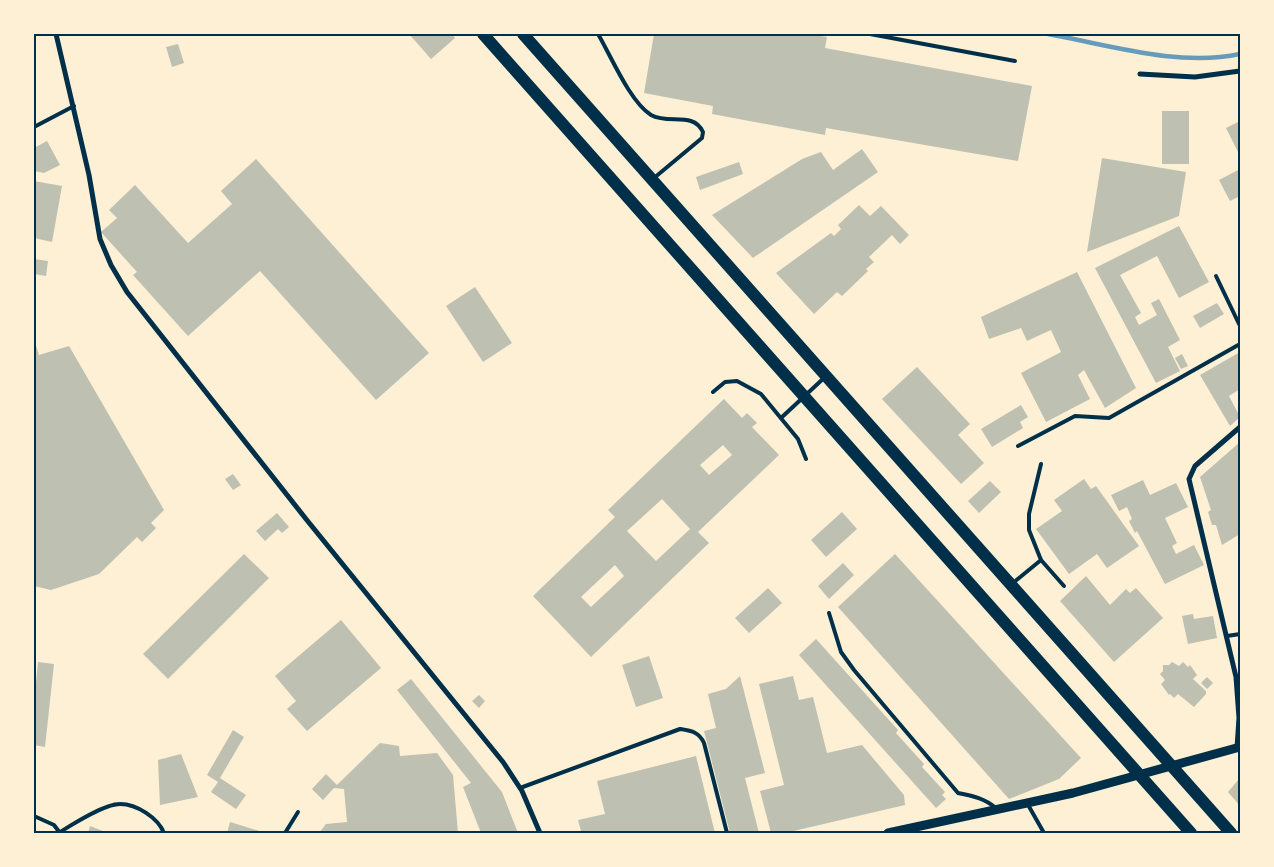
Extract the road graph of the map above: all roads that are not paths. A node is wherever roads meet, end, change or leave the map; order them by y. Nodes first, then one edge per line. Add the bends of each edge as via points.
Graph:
1 (56, 34) edge
2 (483, 34) edge
3 (523, 34) edge
4 (598, 34) edge
5 (870, 34) edge
6 (1015, 61) dead end
7 (1240, 71) edge
8 (1140, 74) dead end
9 (74, 106) junction
10 (34, 126) edge
11 (652, 179) junction
12 (1216, 276) dead end
13 (1240, 326) edge
14 (1240, 344) edge
15 (826, 376) junction
16 (713, 392) dead end
17 (804, 396) junction
18 (781, 418) junction
19 (1240, 427) edge
20 (1018, 446) dead end
21 (806, 459) dead end
22 (1041, 464) dead end
23 (1041, 560) junction
24 (1011, 584) junction
25 (1064, 586) dead end
26 (829, 613) dead end
27 (1240, 634) edge
28 (1227, 636) junction
29 (1239, 747) edge
30 (1172, 766) junction
31 (1140, 775) junction
32 (520, 788) junction
33 (1027, 803) junction
34 (997, 810) junction
35 (298, 812) dead end
36 (34, 816) edge
37 (60, 833) edge
38 (164, 833) edge
39 (285, 833) edge
40 (540, 833) edge
41 (727, 833) edge
42 (888, 833) edge
43 (1044, 833) edge
44 (1191, 833) edge
45 (1232, 833) edge

1 - 9 street
2 - 17 main road
3 - 11 main road
4 - 11 lane via 642,108 665,120 689,119 696,122 703,132 702,138
5 - 6 lane
7 - 8 street via 1195,77
9 - 10 lane
9 - 32 street via 100,239 127,292 306,520 503,762
11 - 15 main road
12 - 13 lane
14 - 20 lane via 1109,418 1075,416
15 - 17 lane
15 - 24 main road
16 - 18 lane via 725,382 737,381 761,394
17 - 18 lane
17 - 31 main road
18 - 21 lane via 798,439
19 - 28 street via 1194,466 1189,479
22 - 23 lane via 1028,514 1029,530
23 - 24 lane
23 - 25 lane
24 - 30 main road
26 - 34 lane via 841,652 958,793 988,801
27 - 28 lane
28 - 29 street via 1238,700
29 - 30 street
30 - 31 street
30 - 45 main road
31 - 33 street
31 - 44 main road
32 - 40 street
32 - 41 lane via 680,729 690,731 701,736 704,743
33 - 34 street
33 - 43 lane
34 - 42 street
35 - 39 lane
36 - 37 lane via 54,825
37 - 38 lane via 85,817 120,804 145,812

